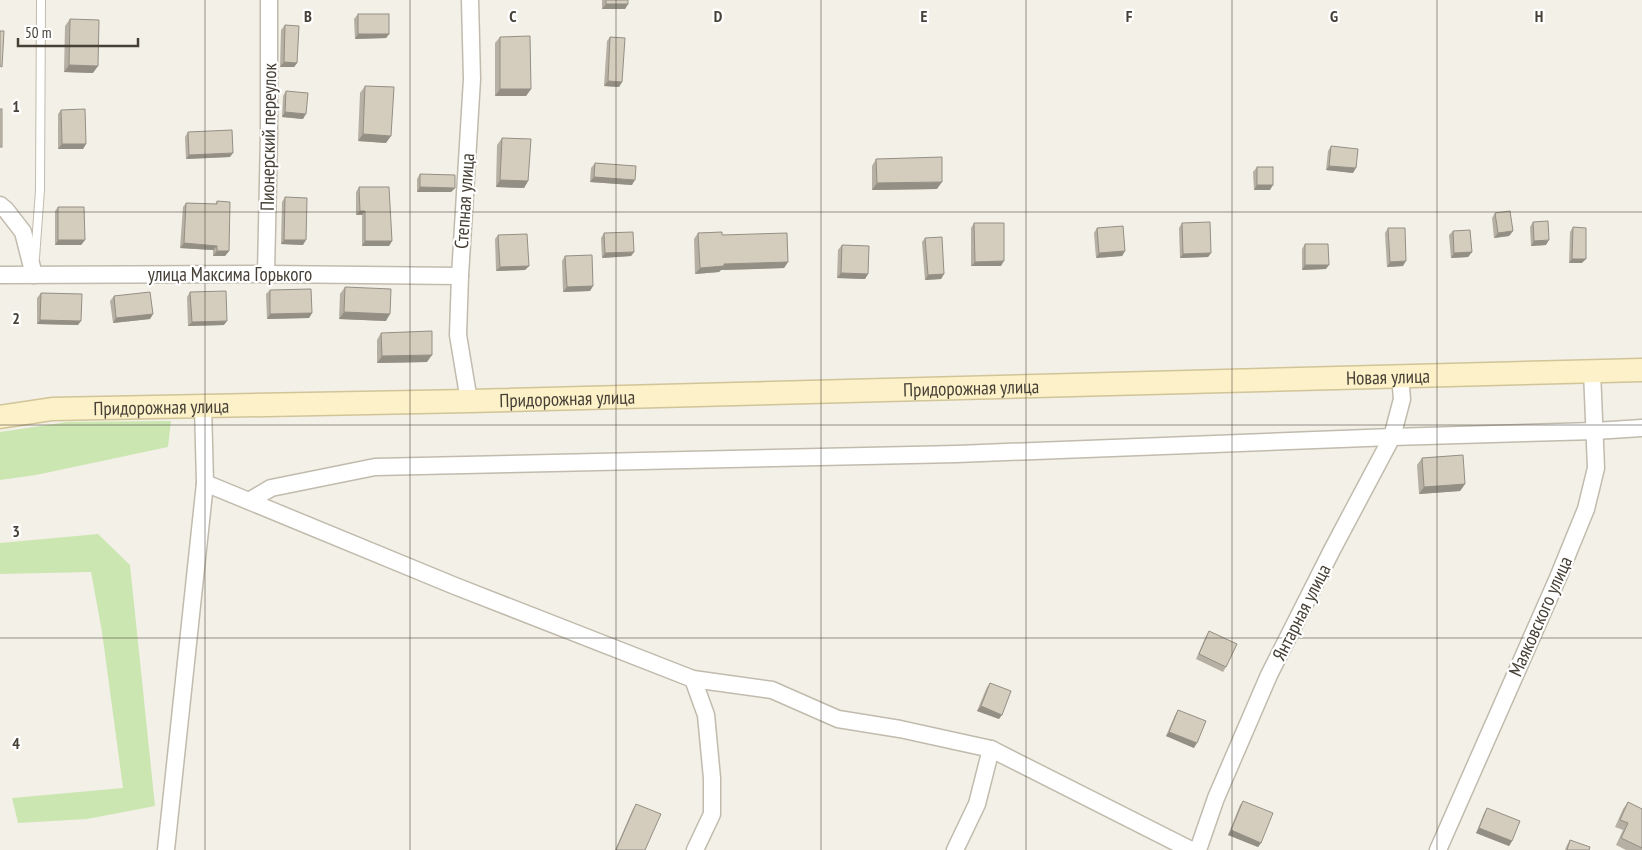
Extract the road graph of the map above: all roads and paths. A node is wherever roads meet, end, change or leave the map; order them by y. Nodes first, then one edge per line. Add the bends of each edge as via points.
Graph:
1 (41, 0) edge
2 (269, 0) edge
3 (470, 0) edge
4 (0, 205) edge
5 (266, 274) junction
6 (0, 275) edge
7 (34, 275) junction
8 (460, 276) junction
9 (1642, 370) edge
10 (1592, 371) junction
11 (1400, 376) junction
12 (1133, 383) joint
13 (469, 400) junction
14 (203, 406) junction
15 (0, 417) edge
16 (1642, 428) edge
17 (1595, 431) junction
18 (1392, 437) junction
19 (205, 483) junction
20 (249, 501) junction
21 (692, 679) junction
22 (991, 749) junction
23 (166, 850) edge
24 (695, 850) edge
25 (955, 850) edge
26 (1191, 850) edge
27 (1198, 850) edge
28 (1438, 850) edge

1 - 7 lane via 40,190
2 - 5 street, Пионерский переулок
3 - 8 street, Степная улица via 472,79
4 - 7 street via 23,232
5 - 7 street, улица Максима Горького
5 - 8 street, улица Максима Горького
6 - 7 street, улица Максима Горького
8 - 13 street, Степная улица via 458,335
9 - 10 street, Новая улица
10 - 11 street, Новая улица
10 - 17 street, Маяковского улица
11 - 12 street, Новая улица
11 - 18 street, Янтарная улица via 1402,399
12 - 13 street, Придорожная улица
13 - 14 street, Придорожная улица
14 - 15 street, Придорожная улица via 52,409
14 - 19 street
16 - 17 street
17 - 18 street
17 - 28 street, Маяковского улица via 1596,468 1586,509
18 - 20 street via 957,454 375,467 271,488
18 - 27 street, Янтарная улица via 1269,676 1216,798
19 - 20 street
19 - 23 street
20 - 21 street
21 - 22 street via 772,690 838,719
21 - 24 street via 706,715 712,778 712,814
22 - 25 street via 977,804
22 - 26 street

